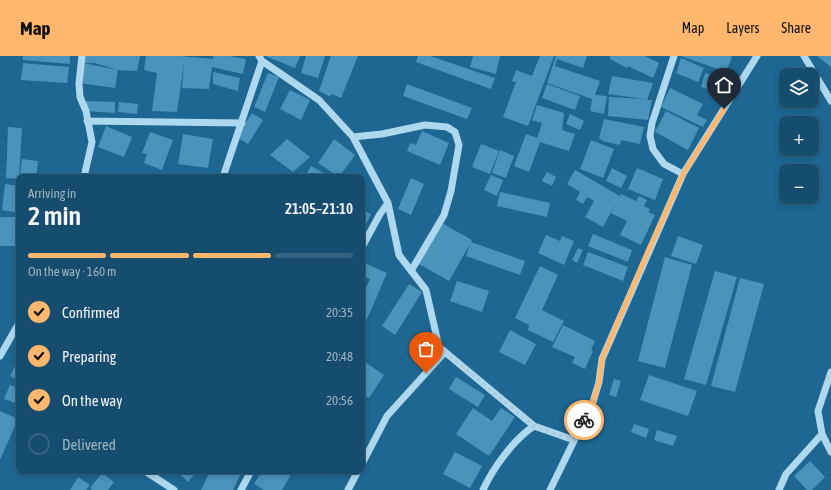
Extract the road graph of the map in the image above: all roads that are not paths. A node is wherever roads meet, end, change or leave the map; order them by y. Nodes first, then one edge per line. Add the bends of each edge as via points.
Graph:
1 (82, 56) edge
2 (674, 56) edge
3 (757, 56) edge
4 (804, 56) edge
5 (260, 59) edge
6 (831, 101) edge
7 (87, 121) junction
8 (242, 123) junction
9 (353, 137) junction
10 (85, 174) edge
11 (225, 174) edge
12 (683, 174) junction
13 (388, 203) junction
14 (365, 242) edge
15 (411, 271) junction
16 (16, 328) edge
17 (445, 352) junction
18 (0, 356) edge
19 (831, 372) edge
20 (534, 426) junction
21 (822, 434) junction
22 (574, 440) junction
23 (831, 452) edge
24 (365, 458) edge
25 (150, 474) edge
26 (249, 474) edge
27 (356, 474) edge
28 (174, 490) edge
29 (241, 490) edge
30 (348, 490) edge
31 (483, 490) edge
32 (550, 490) edge
33 (778, 490) edge

1 - 7 street via 80,98
2 - 12 street via 650,136 653,149 664,164
3 - 12 street
4 - 6 street
5 - 8 street
5 - 9 street via 319,100
7 - 8 street
7 - 10 street via 92,142
8 - 11 street
9 - 13 street
9 - 15 street via 425,125 447,127 455,132 459,145 451,192 444,215
12 - 22 street via 602,359 593,402
13 - 14 street
13 - 15 street via 399,255
15 - 17 street via 426,290 439,347
16 - 18 street
17 - 20 street
17 - 24 street via 387,416
19 - 21 street via 818,411
20 - 22 street
20 - 31 street via 524,433 490,476
21 - 23 street
21 - 33 street via 786,474
22 - 32 street
25 - 28 street
26 - 29 street
27 - 30 street

